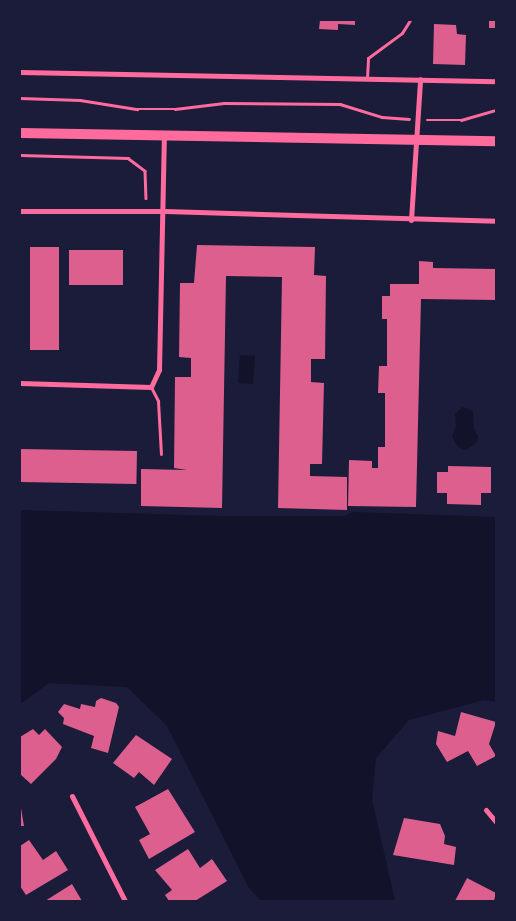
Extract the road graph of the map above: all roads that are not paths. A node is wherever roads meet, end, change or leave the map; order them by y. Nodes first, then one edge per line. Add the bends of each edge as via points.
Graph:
1 (410, 20) edge
2 (20, 72) edge
3 (367, 78) junction
4 (420, 79) junction
5 (496, 81) edge
6 (20, 133) edge
7 (164, 135) junction
8 (418, 139) junction
9 (496, 141) edge
10 (20, 211) edge
11 (165, 211) junction
12 (411, 220) junction
13 (496, 221) edge
14 (20, 383) edge
15 (151, 387) junction
16 (162, 454) dead end
17 (72, 796) dead end
18 (486, 810) dead end
19 (496, 822) edge
20 (125, 901) edge

1 - 3 lane via 402,33 368,58
2 - 3 street
3 - 4 street
4 - 5 street
4 - 8 street
6 - 7 main road
7 - 8 main road
7 - 11 street
8 - 9 main road
8 - 12 street
10 - 11 street
11 - 12 street
11 - 15 street via 159,370
12 - 13 street
14 - 15 street
15 - 16 lane via 158,401
17 - 20 street
18 - 19 street

